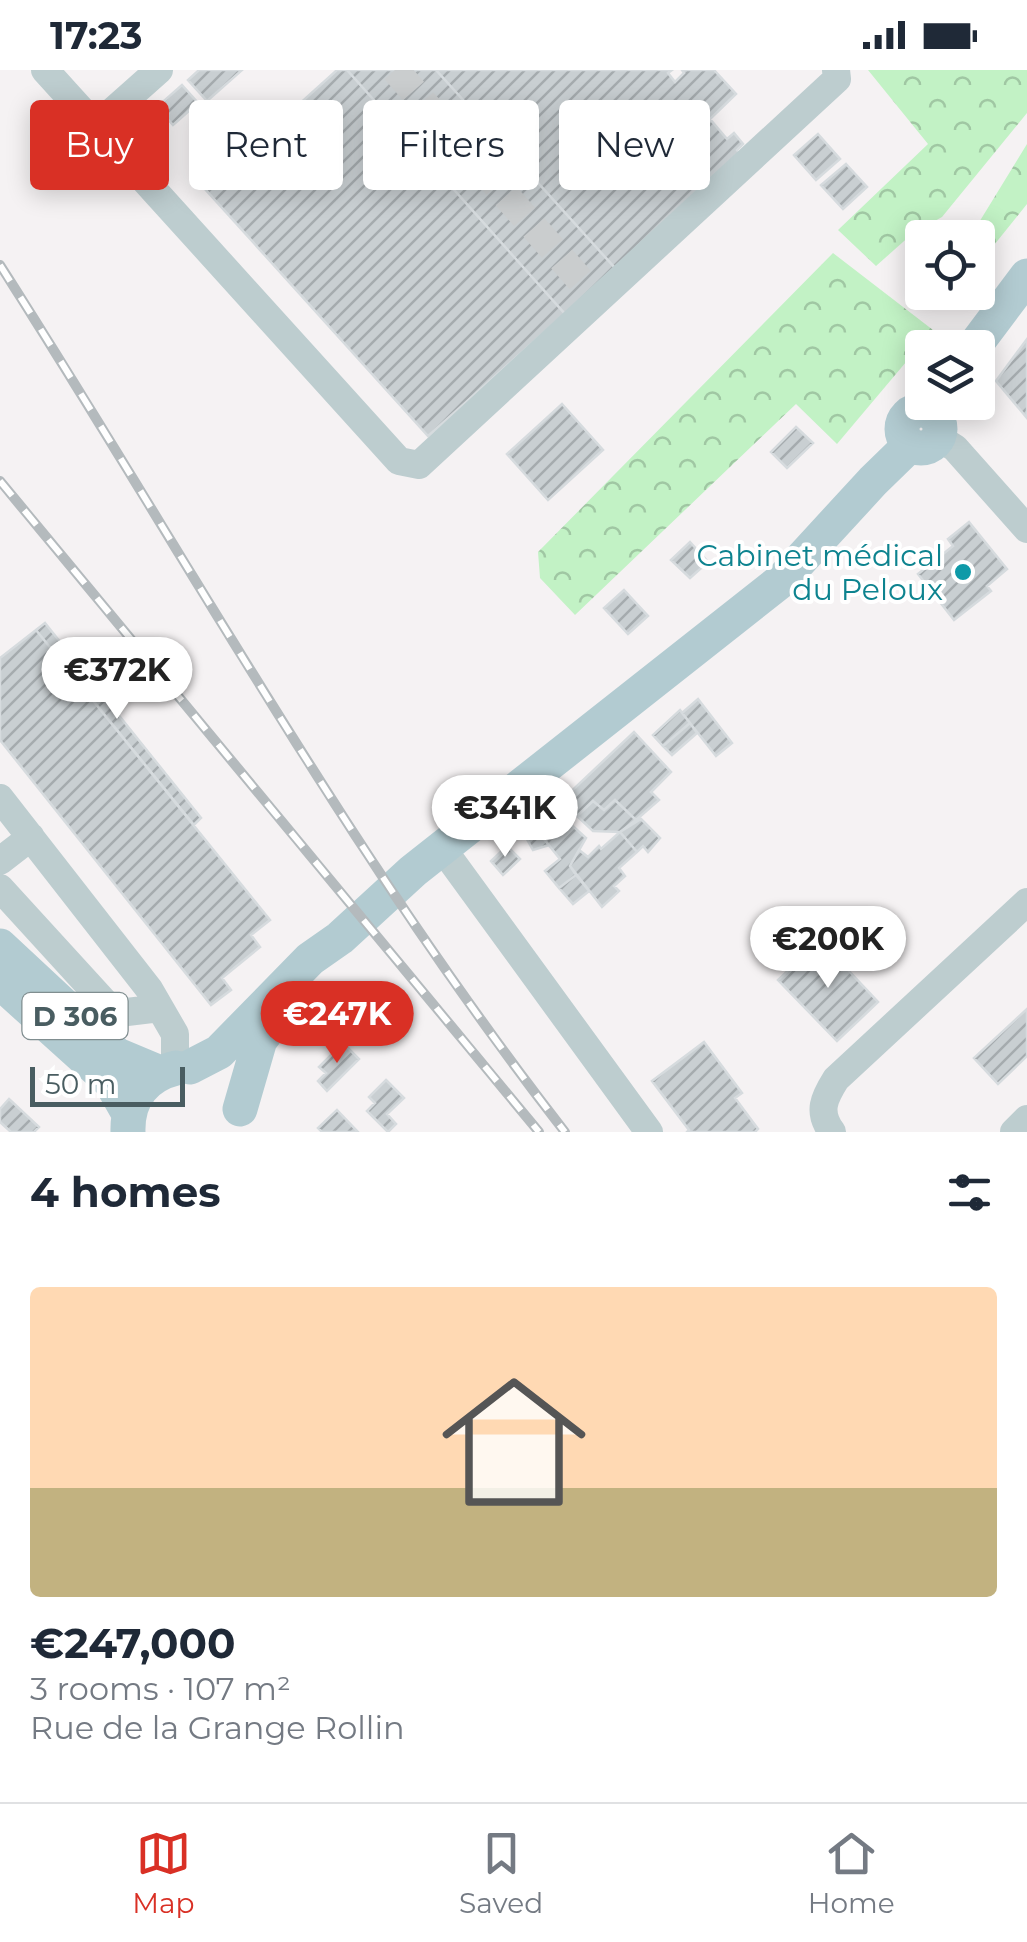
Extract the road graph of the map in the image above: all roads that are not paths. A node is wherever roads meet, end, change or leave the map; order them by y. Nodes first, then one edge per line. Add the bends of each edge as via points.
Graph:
1 (45, 70) edge
2 (159, 70) edge
3 (836, 70) edge
4 (72, 100) edge
5 (125, 100) edge
6 (154, 190) edge
7 (1027, 276) edge
8 (986, 330) edge
9 (930, 425) edge
10 (1027, 529) edge
11 (0, 798) edge
12 (31, 837) junction
13 (442, 848) junction
14 (0, 861) edge
15 (0, 888) edge
16 (1027, 902) edge
17 (345, 934) junction
18 (0, 946) edge
19 (0, 982) edge
20 (160, 1008) junction
21 (175, 1069) junction
22 (1027, 1119) edge
23 (241, 1120) edge
24 (128, 1122) edge
25 (649, 1132) edge
26 (832, 1132) edge
27 (1014, 1132) edge

1 - 4 street
2 - 5 street
3 - 6 street via 836,80 594,295 419,465 399,461
7 - 8 main road
9 - 10 street
9 - 13 main road via 782,580
11 - 12 street
12 - 14 street
12 - 20 street
13 - 17 main road
13 - 25 street
15 - 20 street via 106,1004 126,1012
16 - 26 street via 836,1079 822,1101
17 - 21 main road via 310,959 219,1052
17 - 23 main road via 260,1040
18 - 21 main road, D 306 via 116,1055
19 - 24 main road, D 306 via 112,1082
20 - 21 street via 175,1034
21 - 23 main road via 222,1080
21 - 24 main road via 146,1082
22 - 27 street

